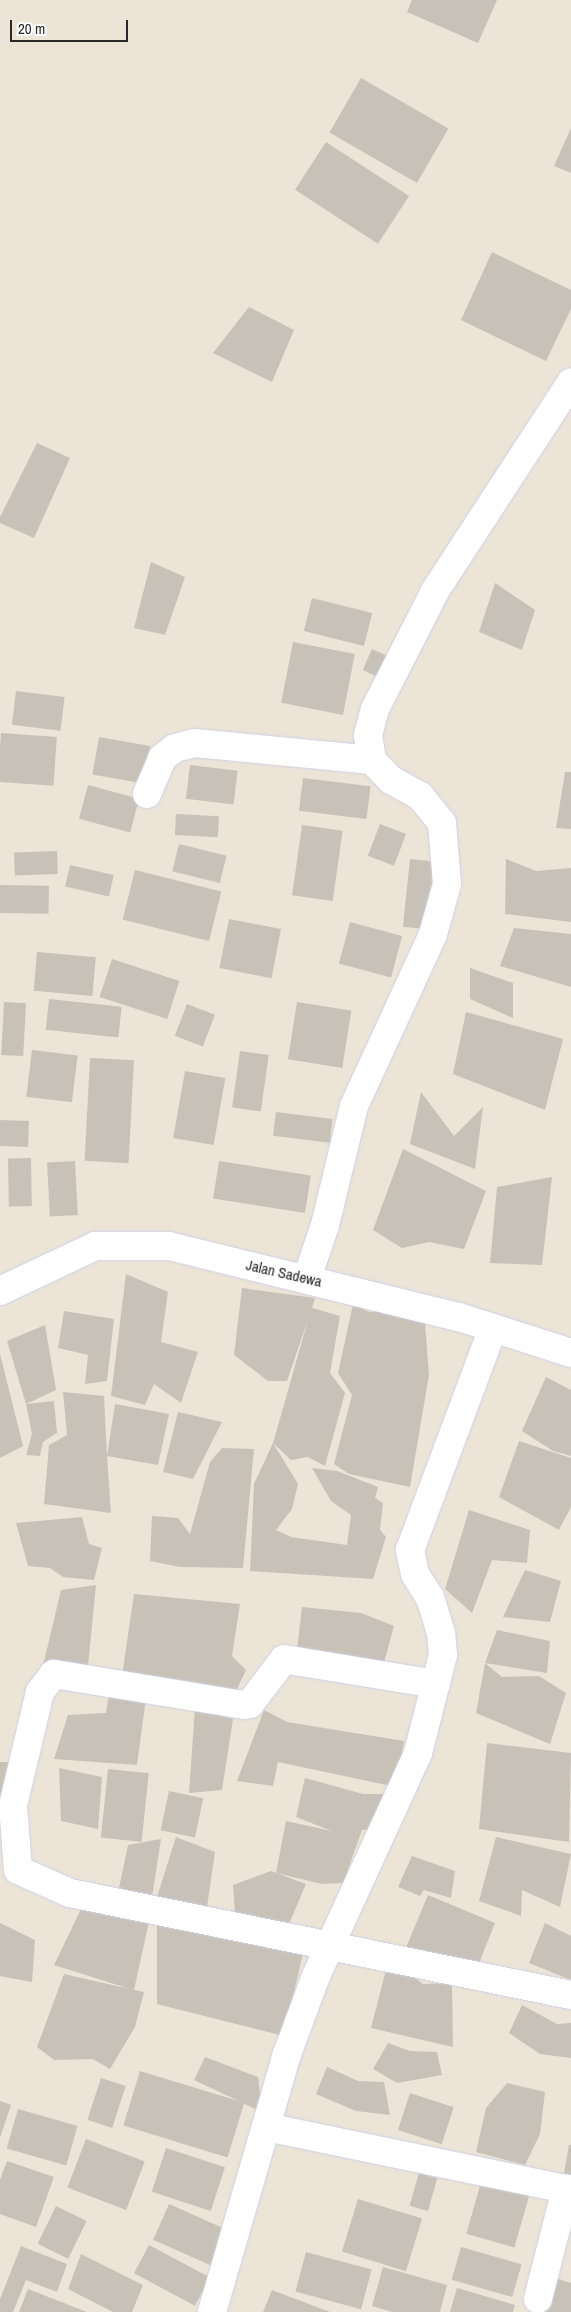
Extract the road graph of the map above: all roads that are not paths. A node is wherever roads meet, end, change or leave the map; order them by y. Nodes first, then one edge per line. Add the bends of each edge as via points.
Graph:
1 (567, 394) edge
2 (372, 760) junction
3 (147, 794) dead end
4 (311, 1267) junction
5 (0, 1291) edge
6 (493, 1328) junction
7 (571, 1353) edge
8 (436, 1684) junction
9 (331, 1945) junction
10 (571, 1995) edge
11 (266, 2127) junction
12 (569, 2189) edge
13 (538, 2299) dead end
14 (212, 2312) edge

1 - 2 street via 435,591 374,709 368,735
2 - 3 street via 195,743 175,748 162,758
2 - 4 street via 391,780 420,796 442,823 447,884 433,934 354,1106 326,1225
4 - 5 street, Jalan Sadewa via 130,1243 94,1246
4 - 6 street, Jalan Sadewa
6 - 7 street, Jalan Sadewa
6 - 8 street via 410,1550 415,1574 430,1598 441,1634 443,1655
8 - 9 street via 418,1752
8 - 9 street via 291,1658 276,1664 250,1704 54,1674 40,1692 13,1805 18,1870 70,1893
9 - 10 street
9 - 11 street via 286,2057
11 - 12 street
11 - 14 street
12 - 13 street

